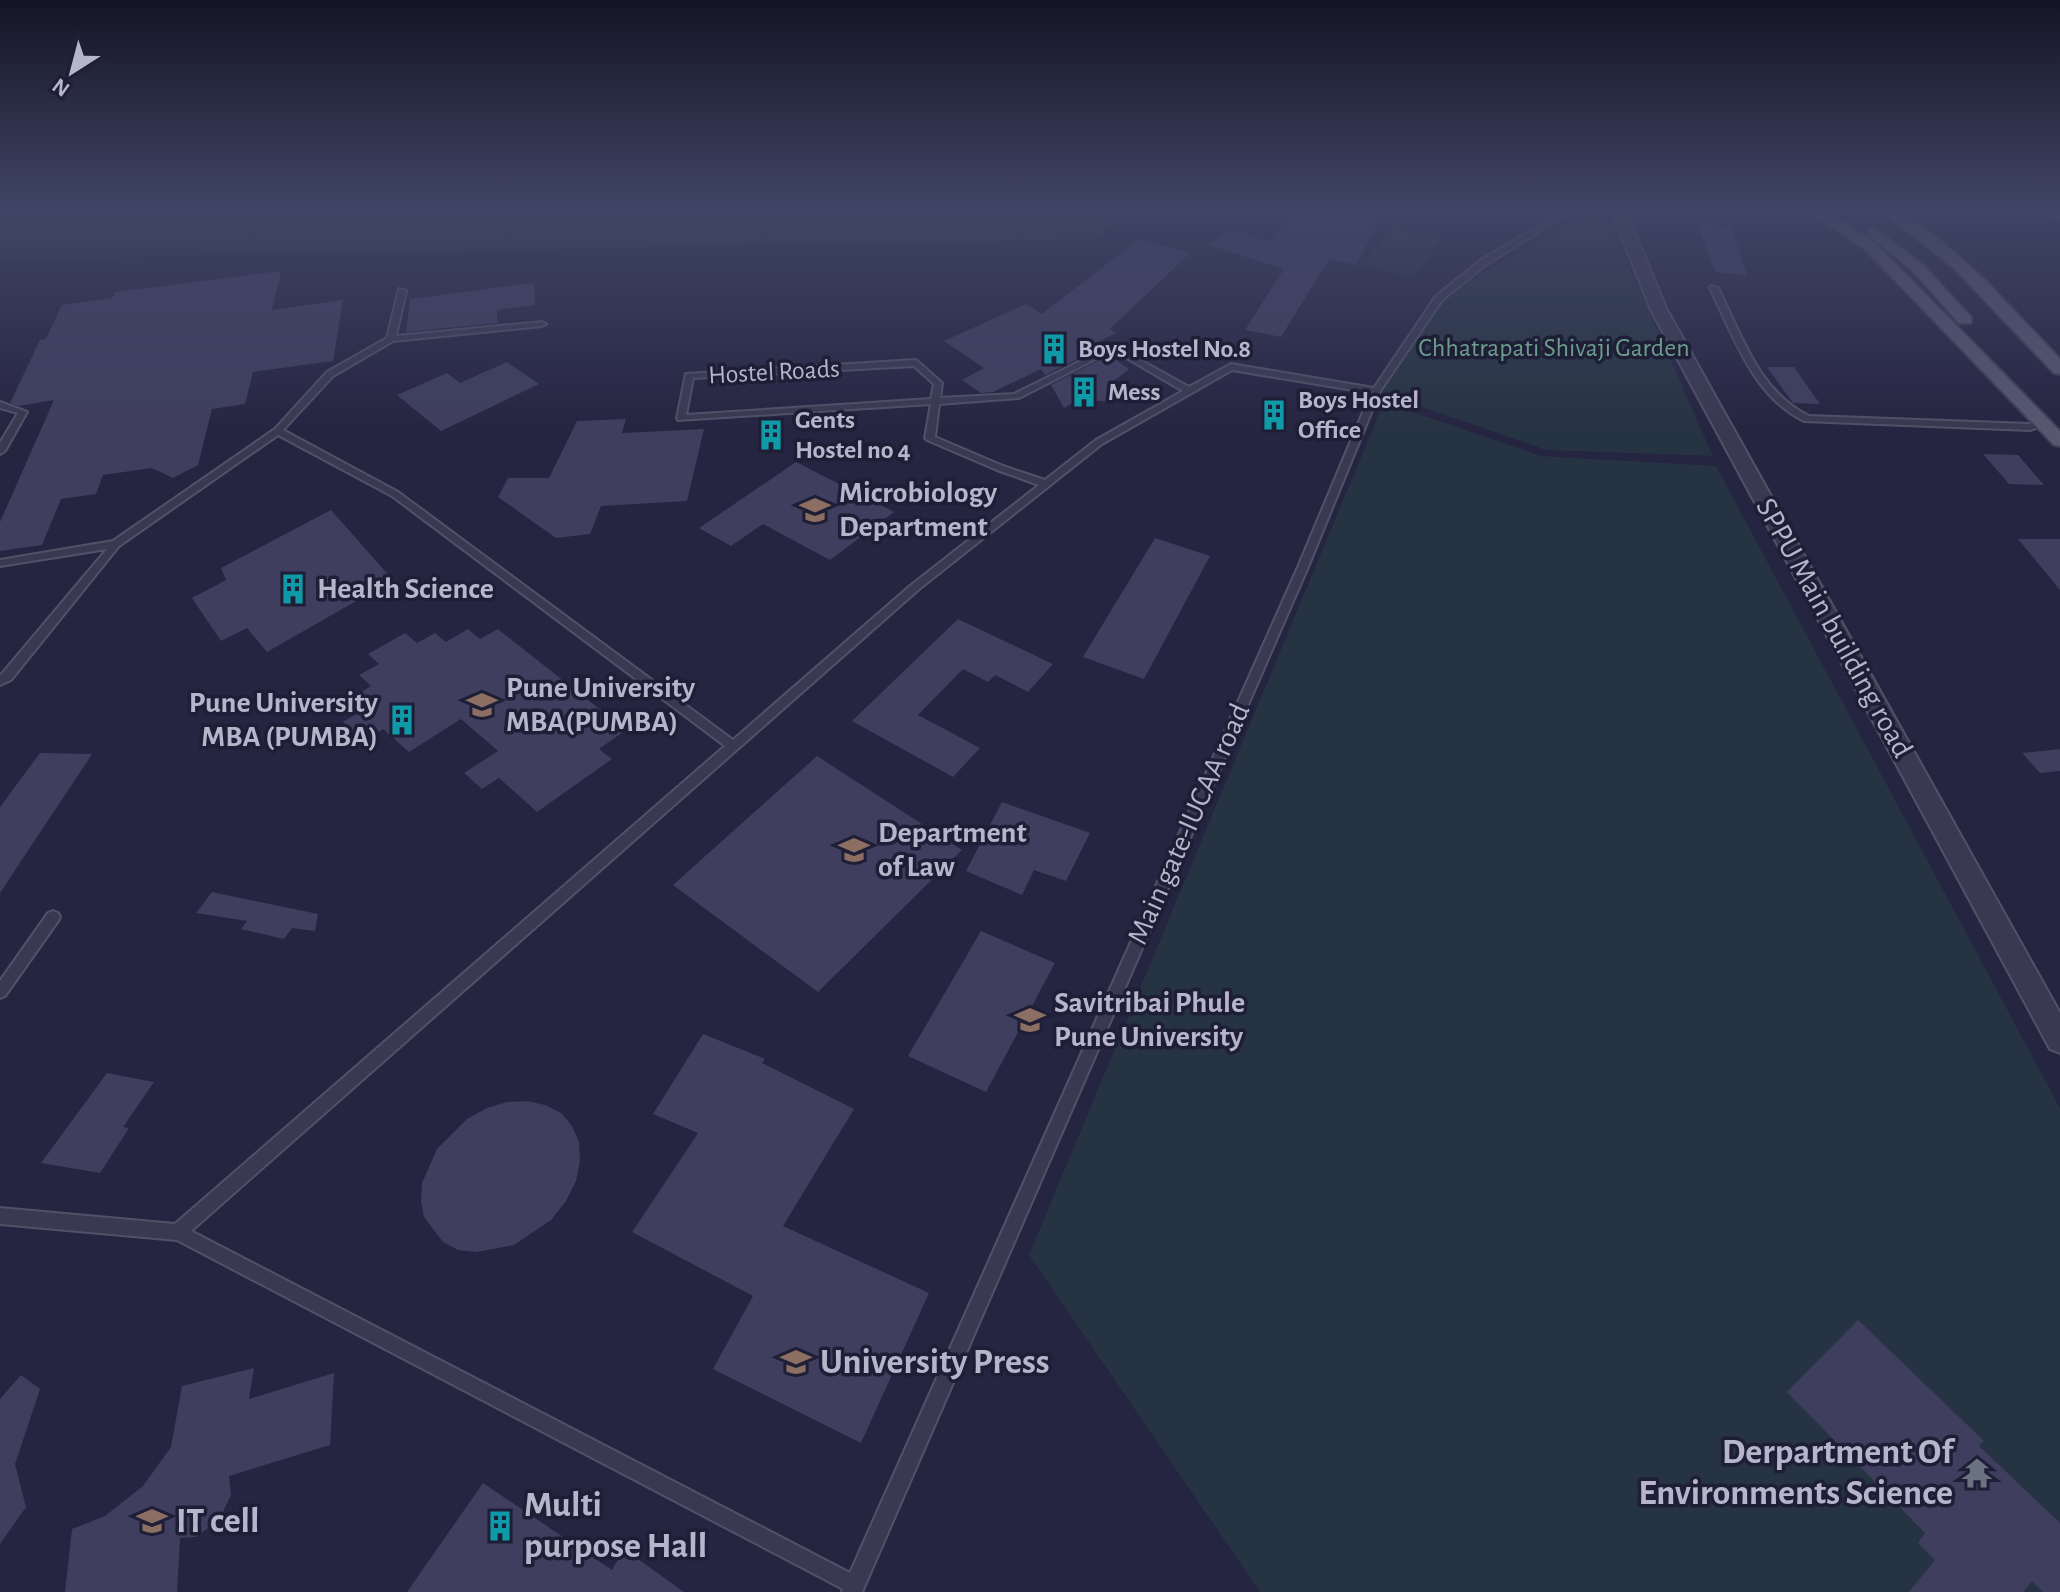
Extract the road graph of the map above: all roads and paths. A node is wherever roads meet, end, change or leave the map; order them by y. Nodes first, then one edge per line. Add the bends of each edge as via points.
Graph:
1 (1456, 284) edge
2 (1648, 284) edge
3 (1909, 284) edge
4 (1932, 284) edge
5 (1983, 284) edge
6 (1714, 288) dead end
7 (402, 291) dead end
8 (542, 324) dead end
9 (391, 339) junction
10 (2057, 363) edge
11 (1189, 391) junction
12 (1376, 391) junction
13 (936, 402) junction
14 (0, 405) edge
15 (2051, 422) edge
16 (278, 431) junction
17 (2060, 441) edge
18 (0, 451) edge
19 (1047, 484) junction
20 (116, 544) junction
21 (0, 563) edge
22 (0, 681) edge
23 (734, 747) junction
24 (53, 917) dead end
25 (0, 992) edge
26 (2060, 1040) edge
27 (0, 1216) edge
28 (178, 1232) junction
29 (853, 1588) edge

1 - 12 lane, Main gate-IUCAA road via 1439,298
2 - 26 street, SPPU Main building road
3 - 15 main road
4 - 15 main road
5 - 10 main road
6 - 15 lane via 1771,395 1796,415 2030,427
7 - 9 lane
8 - 9 lane
9 - 16 lane via 330,374
11 - 12 lane via 1231,367
11 - 13 lane, Hostel Roads via 1113,347 1016,396
11 - 19 lane via 1099,442
12 - 29 lane, Main gate-IUCAA road
13 - 13 lane, Hostel Roads via 729,415 681,418 689,376 916,363 938,383
13 - 19 lane via 930,438
14 - 18 lane via 23,412
15 - 17 main road
16 - 20 lane
16 - 23 lane via 395,494
19 - 23 lane via 914,588
20 - 21 lane
20 - 22 lane
23 - 28 lane
24 - 25 lane
27 - 28 lane
28 - 29 lane

